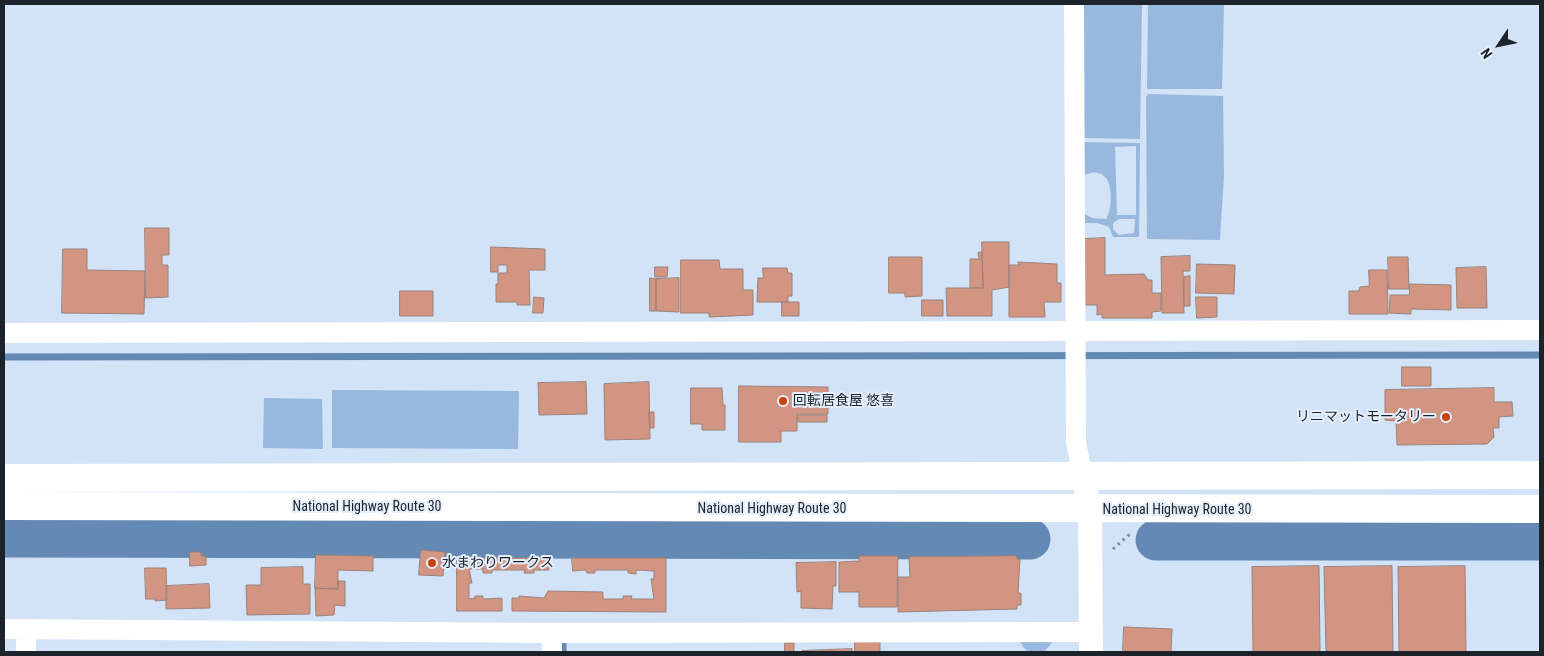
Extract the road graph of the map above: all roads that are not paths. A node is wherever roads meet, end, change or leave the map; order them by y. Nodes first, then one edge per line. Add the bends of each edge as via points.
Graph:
1 (1074, 4) edge
2 (1540, 330) edge
3 (4, 333) edge
4 (1076, 348) junction
5 (1540, 475) edge
6 (1082, 476) junction
7 (4, 478) edge
8 (4, 506) edge
9 (1540, 509) edge
10 (1090, 510) junction
11 (4, 629) edge
12 (26, 629) junction
13 (552, 642) edge
14 (1091, 642) edge
15 (26, 652) edge

1 - 4 street
2 - 4 street
3 - 4 street
4 - 6 street via 1076,443
5 - 6 highway
6 - 7 highway
6 - 10 street
8 - 10 highway, National Highway Route 30
9 - 10 highway, National Highway Route 30
10 - 14 street
11 - 12 street
12 - 13 street
12 - 15 street
13 - 14 street

